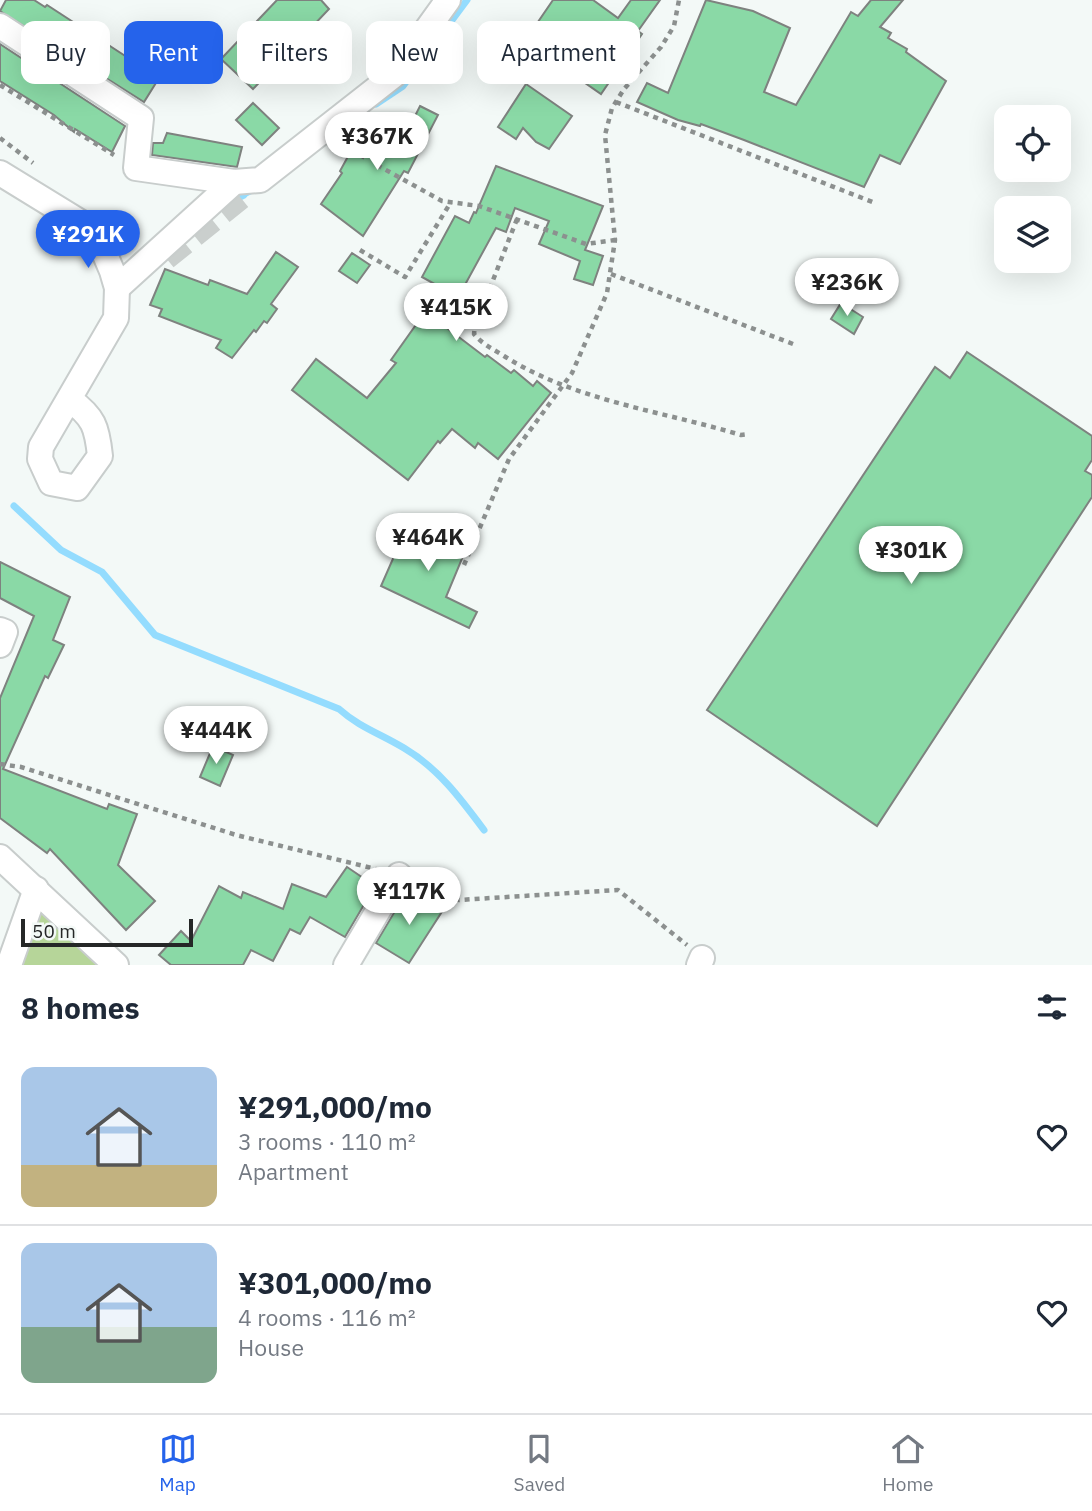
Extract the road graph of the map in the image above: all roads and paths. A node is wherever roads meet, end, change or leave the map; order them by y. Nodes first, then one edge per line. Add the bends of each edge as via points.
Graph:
1 (448, 0) edge
2 (679, 0) edge
3 (0, 26) edge
4 (0, 85) edge
5 (616, 102) junction
6 (377, 165) dead end
7 (136, 168) junction
8 (0, 173) edge
9 (234, 182) junction
10 (451, 202) junction
11 (875, 203) dead end
12 (517, 219) junction
13 (615, 240) junction
14 (360, 250) dead end
15 (611, 274) junction
16 (117, 288) junction
17 (793, 344) dead end
18 (564, 385) junction
19 (69, 399) dead end
20 (749, 434) dead end
21 (464, 565) dead end
22 (0, 630) edge
23 (0, 645) edge
24 (0, 764) edge
25 (0, 857) edge
26 (399, 875) junction
27 (36, 889) junction
28 (701, 961) edge
29 (9, 965) edge
30 (116, 965) edge
31 (346, 965) edge

1 - 9 street via 394,75 260,180
2 - 5 path via 674,26
3 - 7 street via 141,118
4 - 7 path
5 - 11 path
5 - 13 path via 605,135
6 - 10 path
7 - 9 street
8 - 16 street via 88,227 107,254
9 - 16 street via 164,231
10 - 12 path
10 - 14 path via 405,277
12 - 13 path via 586,244
12 - 18 path via 474,334 516,364
13 - 15 path
15 - 17 path
15 - 18 path via 607,293
16 - 19 street via 116,318
18 - 20 path via 626,406
18 - 21 path via 509,459
22 - 23 street via 5,632
24 - 26 path via 236,835
25 - 27 street
26 - 28 path via 459,900 618,890
26 - 31 street
27 - 29 street
27 - 30 street

